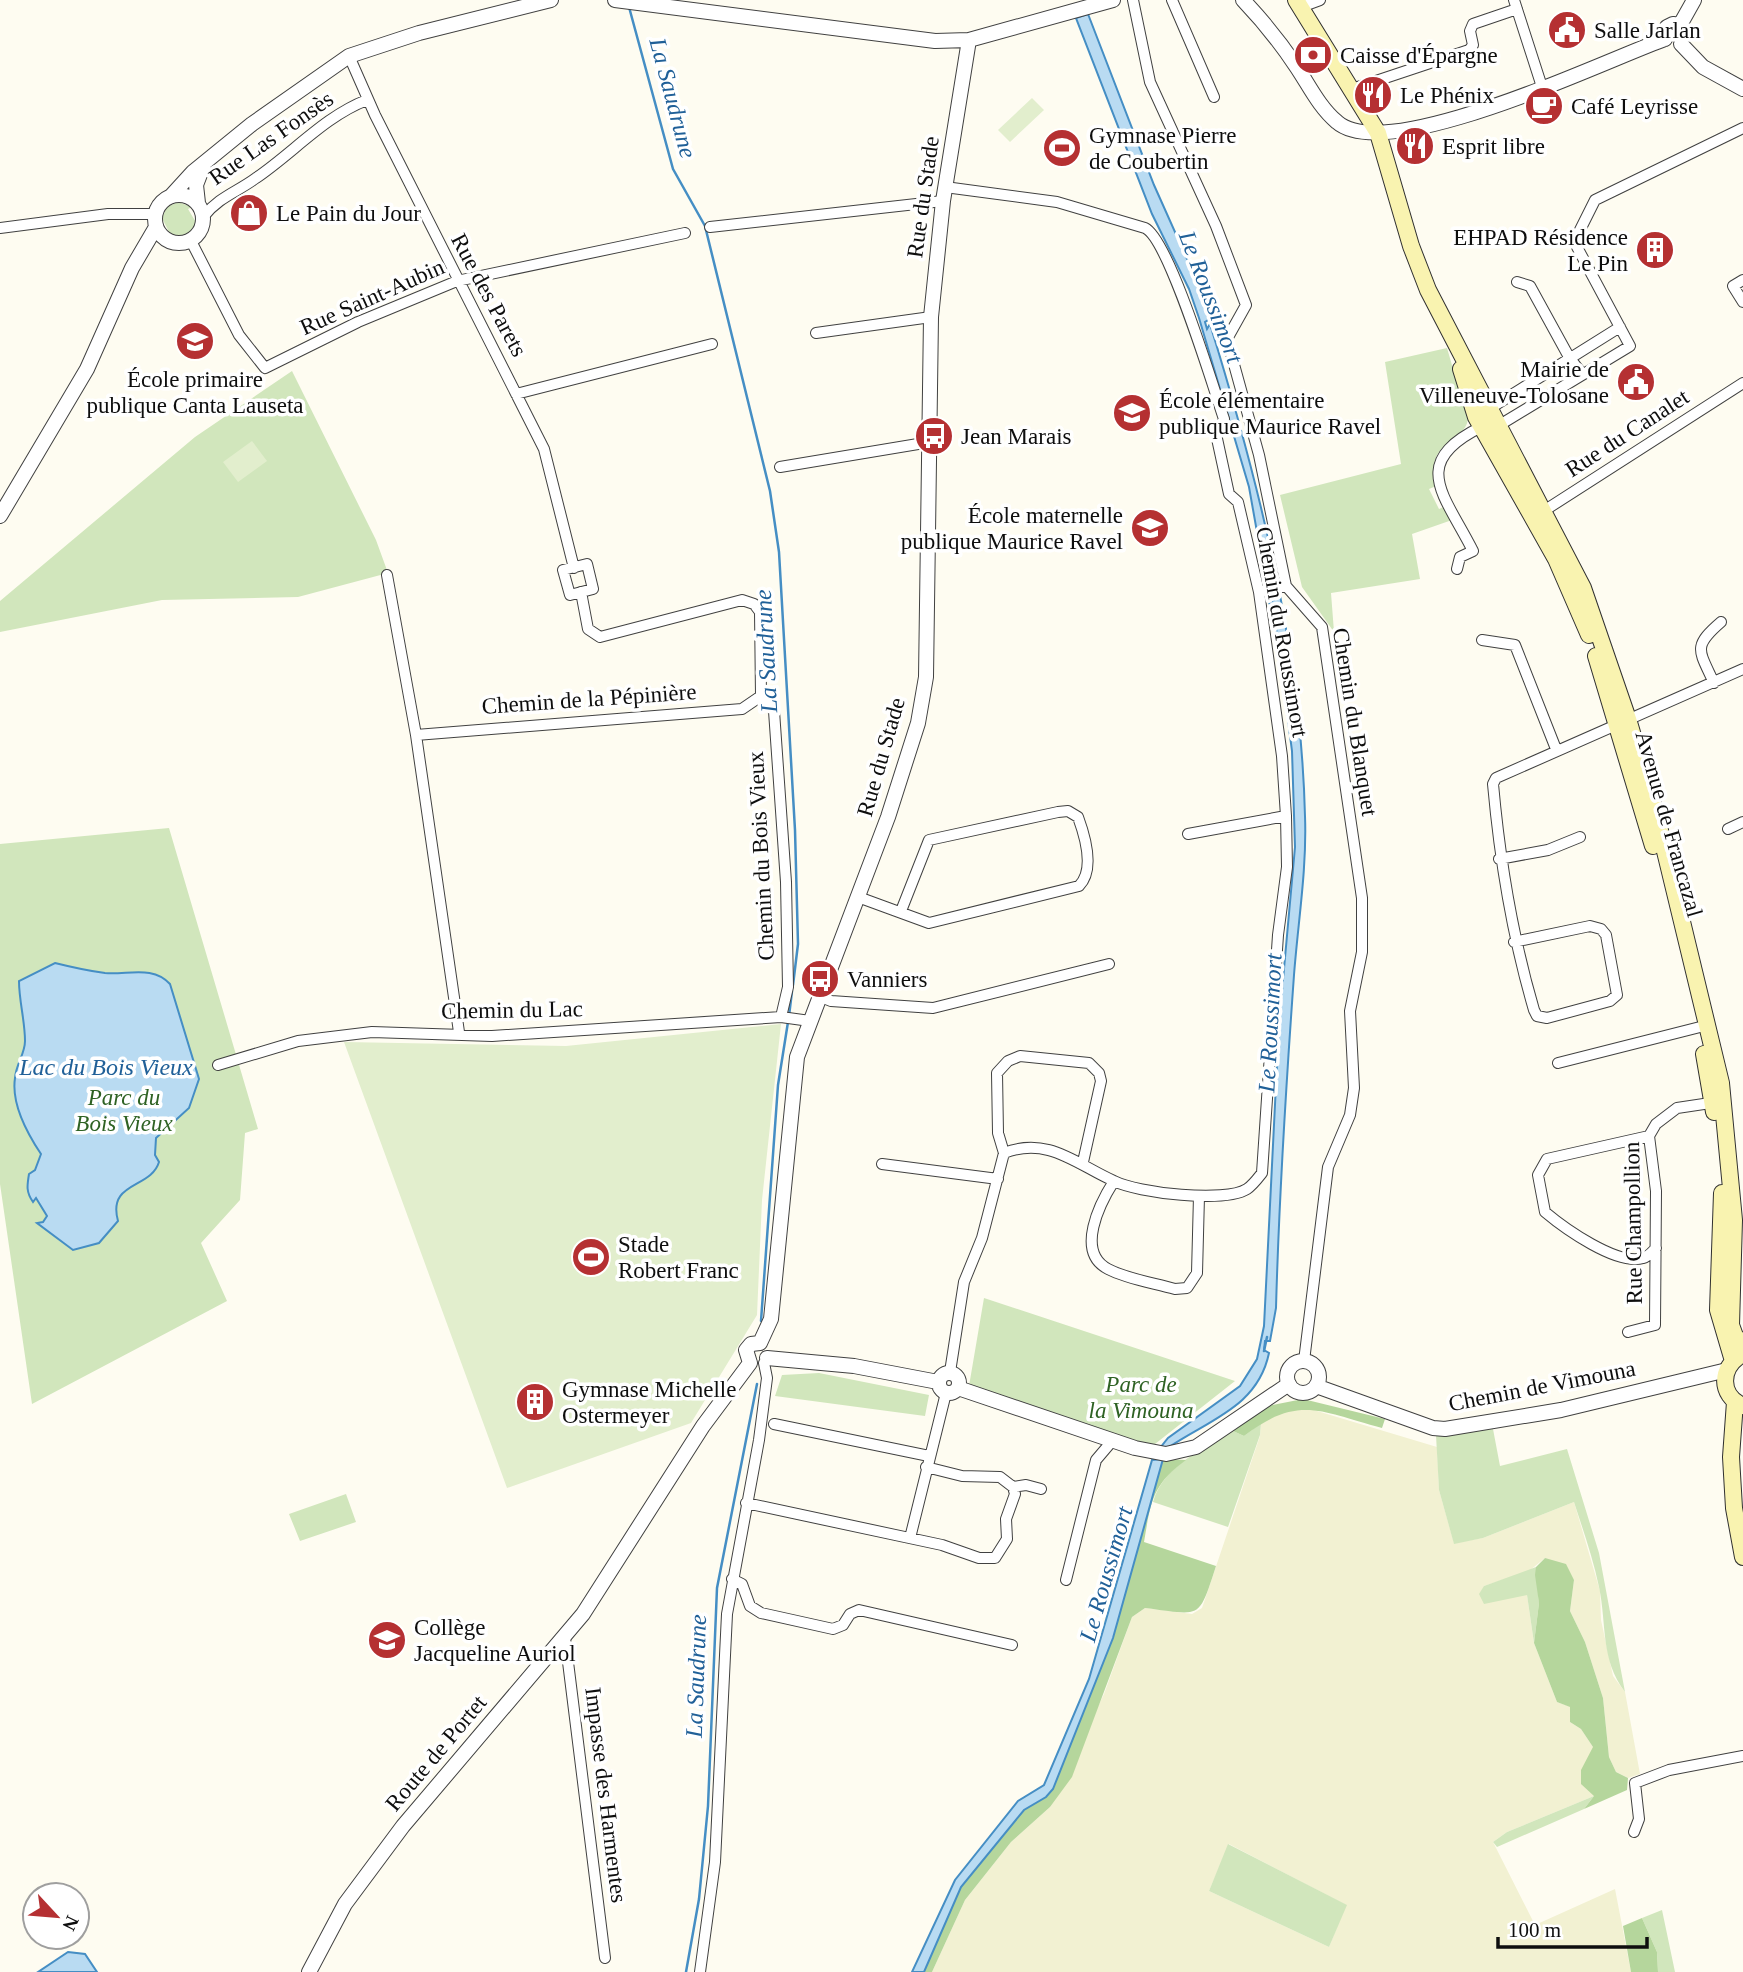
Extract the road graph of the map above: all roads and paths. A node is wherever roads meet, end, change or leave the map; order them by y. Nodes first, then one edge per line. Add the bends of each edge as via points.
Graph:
1 (551, 0) edge
2 (617, 0) edge
3 (1110, 0) edge
4 (1133, 0) edge
5 (1172, 0) edge
6 (1243, 0) edge
7 (1320, 0) edge
8 (1694, 0) edge
9 (1299, 4) edge
10 (1515, 5) edge
11 (1680, 25) junction
12 (1665, 39) junction
13 (969, 40) junction
14 (1681, 44) junction
15 (349, 56) junction
16 (1352, 89) junction
17 (1743, 89) edge
18 (1543, 90) junction
19 (1214, 97) dead end
20 (367, 100) junction
21 (1743, 128) edge
22 (1378, 133) junction
23 (205, 162) junction
24 (944, 194) junction
25 (172, 195) junction
26 (201, 209) junction
27 (156, 220) junction
28 (710, 227) dead end
29 (0, 228) edge
30 (685, 233) dead end
31 (191, 240) junction
32 (173, 243) junction
33 (138, 260) junction
34 (1743, 280) edge
35 (457, 281) junction
36 (1517, 282) dead end
37 (1740, 298) edge
38 (931, 317) junction
39 (1620, 327) junction
40 (816, 333) dead end
41 (712, 344) dead end
42 (1569, 357) junction
43 (1582, 374) junction
44 (1743, 383) edge
45 (516, 394) junction
46 (1486, 423) junction
47 (930, 442) junction
48 (780, 467) dead end
49 (1537, 515) junction
50 (0, 516) edge
51 (573, 564) junction
52 (1457, 569) dead end
53 (387, 575) dead end
54 (1286, 586) junction
55 (581, 592) junction
56 (1259, 592) junction
57 (1721, 622) dead end
58 (1482, 640) dead end
59 (1743, 669) edge
60 (1714, 682) junction
61 (761, 696) junction
62 (1623, 722) junction
63 (416, 735) junction
64 (1556, 749) junction
65 (1286, 816) junction
66 (1743, 822) edge
67 (1727, 829) dead end
68 (1188, 834) dead end
69 (1580, 837) dead end
70 (1499, 859) junction
71 (858, 897) junction
72 (901, 911) junction
73 (1514, 942) junction
74 (1109, 964) dead end
75 (821, 997) junction
76 (783, 1018) junction
77 (806, 1020) junction
78 (1703, 1026) junction
79 (459, 1032) junction
80 (1558, 1063) dead end
81 (218, 1065) dead end
82 (1718, 1101) junction
83 (1649, 1136) junction
84 (1004, 1153) junction
85 (1083, 1162) junction
86 (882, 1164) dead end
87 (998, 1179) junction
88 (1114, 1181) junction
89 (1199, 1196) junction
90 (1656, 1248) junction
91 (1628, 1332) dead end
92 (1743, 1343) edge
93 (760, 1361) junction
94 (1304, 1361) junction
95 (1732, 1368) edge
96 (948, 1384) junction
97 (1289, 1384) junction
98 (1316, 1386) junction
99 (1739, 1404) edge
100 (1743, 1423) edge
101 (774, 1424) dead end
102 (1113, 1440) junction
103 (928, 1461) junction
104 (1013, 1487) junction
105 (1041, 1489) dead end
106 (746, 1503) junction
107 (1743, 1504) edge
108 (910, 1538) junction
109 (1743, 1557) edge
110 (732, 1579) junction
111 (1066, 1580) dead end
112 (565, 1638) junction
113 (1012, 1645) dead end
114 (1743, 1756) edge
115 (1634, 1832) dead end
116 (605, 1958) dead end
117 (309, 1972) edge
118 (700, 1972) edge

1 - 15 street
2 - 13 street via 914,40
3 - 13 street
4 - 54 street, Chemin du Blanquet via 1150,82 1216,226 1246,305 1227,340 1259,455
5 - 19 street
6 - 22 street via 1274,34 1337,123
7 - 9 street
8 - 11 street
9 - 16 main road, Avenue de Francazal
10 - 16 street via 1471,26 1473,45 1469,50
10 - 18 street
11 - 12 street via 1668,25
11 - 14 street via 1686,34
12 - 14 street via 1673,46
12 - 18 street
13 - 24 street, Rue du Stade
14 - 17 street via 1703,67
15 - 20 street, Rue des Parets
15 - 23 street
16 - 22 main road, Avenue de Francazal
18 - 22 street via 1474,112
20 - 26 street, Rue Las Fonsès via 341,113 255,180
20 - 35 street, Rue des Parets
21 - 39 street via 1595,200 1577,236 1577,247
22 - 46 main road, Avenue de Francazal via 1411,246
23 - 25 street
23 - 26 street via 196,185
24 - 28 street, Chemin du Roussimort
24 - 38 street, Rue du Stade
24 - 56 street, Chemin du Roussimort via 1057,202 1151,231 1184,299 1224,419 1216,434
25 - 26 street via 183,195
25 - 27 street via 161,202
26 - 31 street via 200,233
27 - 29 street via 108,214
27 - 32 street via 163,237
27 - 33 street
30 - 35 street, Rue Saint-Aubin
31 - 32 street
31 - 35 street, Rue Saint-Aubin via 239,335 265,368 358,322
32 - 33 street
33 - 50 street via 87,369
34 - 37 street via 1733,286
35 - 45 street, Rue des Parets
36 - 42 street via 1530,286
38 - 40 street
38 - 47 street, Rue du Stade
39 - 42 street
39 - 43 street via 1630,346
41 - 45 street
42 - 43 street
42 - 46 street
43 - 46 street
44 - 49 street, Rue du Canalet
45 - 51 street, Rue des Parets via 551,470
46 - 49 main road, Avenue de Francazal
46 - 52 street via 1449,446 1438,463 1441,486 1473,551 1460,558
47 - 48 street
47 - 71 street, Rue du Stade via 926,677 918,723
49 - 62 main road, Avenue de Francazal
51 - 55 street via 563,570 569,595
51 - 55 street via 587,564 593,589
53 - 63 street
54 - 56 street
54 - 94 street, Chemin du Blanquet via 1322,627 1362,898 1362,952 1350,1012 1354,1088 1350,1115 1328,1167
55 - 61 street via 589,629 600,637 742,600 754,604 760,612
56 - 65 street, Chemin du Roussimort
57 - 60 street via 1702,639 1699,651
58 - 64 street via 1515,645
59 - 60 street
60 - 62 street
61 - 63 street, Chemin de la Pépinière via 742,709
61 - 76 street, Chemin du Bois Vieux via 774,711 784,856 788,987
62 - 64 street
62 - 78 main road, Avenue de Francazal
63 - 79 street
64 - 70 street via 1496,778
65 - 68 street
65 - 89 street, Chemin du Roussimort via 1287,867 1278,935 1264,1167 1245,1190
66 - 67 street
69 - 70 street via 1548,850
70 - 73 street
71 - 72 street
71 - 75 street, Rue du Stade
72 - 72 street via 929,840 1058,812 1078,817 1088,872 1079,887 929,923
73 - 73 street via 1590,926 1601,929 1617,995 1610,1001 1547,1018 1537,1016
74 - 75 street via 933,1007
75 - 77 street, Rue du Stade
76 - 77 street, Chemin du Lac
76 - 79 street, Chemin du Lac via 492,1036
77 - 93 street, Rue du Stade via 793,1073 771,1319 760,1343 767,1349
78 - 80 street
78 - 82 main road, Avenue de Francazal
79 - 81 street, Chemin du Lac via 372,1032 298,1041
82 - 83 street, Rue Champollion via 1677,1108 1656,1124
82 - 92 main road, Avenue de Francazal via 1734,1220 1731,1317 1735,1336
82 - 95 main road, Avenue de Francazal via 1723,1219 1718,1310
83 - 90 street, Rue Champollion via 1656,1191
83 - 90 street via 1547,1159 1538,1175 1545,1212 1600,1248 1632,1259 1645,1258
84 - 85 street via 1037,1146
84 - 85 street via 997,1107 1002,1066 1020,1056 1089,1063 1101,1081
84 - 87 street
85 - 88 street
86 - 87 street
87 - 96 street via 964,1282
88 - 89 street via 1149,1191
88 - 89 street via 1102,1200 1093,1230 1094,1254 1106,1268 1175,1289 1187,1288 1197,1273
90 - 91 street, Rue Champollion via 1655,1325
93 - 96 street via 854,1366
93 - 106 street via 767,1378
93 - 112 street, Route de Portet via 695,1437
94 - 97 street via 1291,1367
94 - 98 street via 1317,1370
95 - 98 street, Chemin de Vimouna via 1561,1410 1445,1429
95 - 99 main road, Avenue de Francazal
96 - 102 street
96 - 103 street
97 - 98 street via 1302,1392
97 - 102 street via 1196,1447 1160,1453
99 - 109 main road via 1731,1457
100 - 107 main road
101 - 103 street
102 - 111 street via 1096,1460
103 - 104 street via 962,1476 1000,1477
103 - 108 street
104 - 105 street
104 - 108 street via 1007,1539 995,1558 979,1558
106 - 108 street
106 - 110 street
110 - 113 street via 742,1584 753,1610 833,1629 859,1610
110 - 118 street via 715,1862
112 - 116 street, Impasse des Harmentes
112 - 117 street, Route de Portet via 403,1826 345,1904
114 - 115 street via 1669,1770 1635,1783 1639,1819

